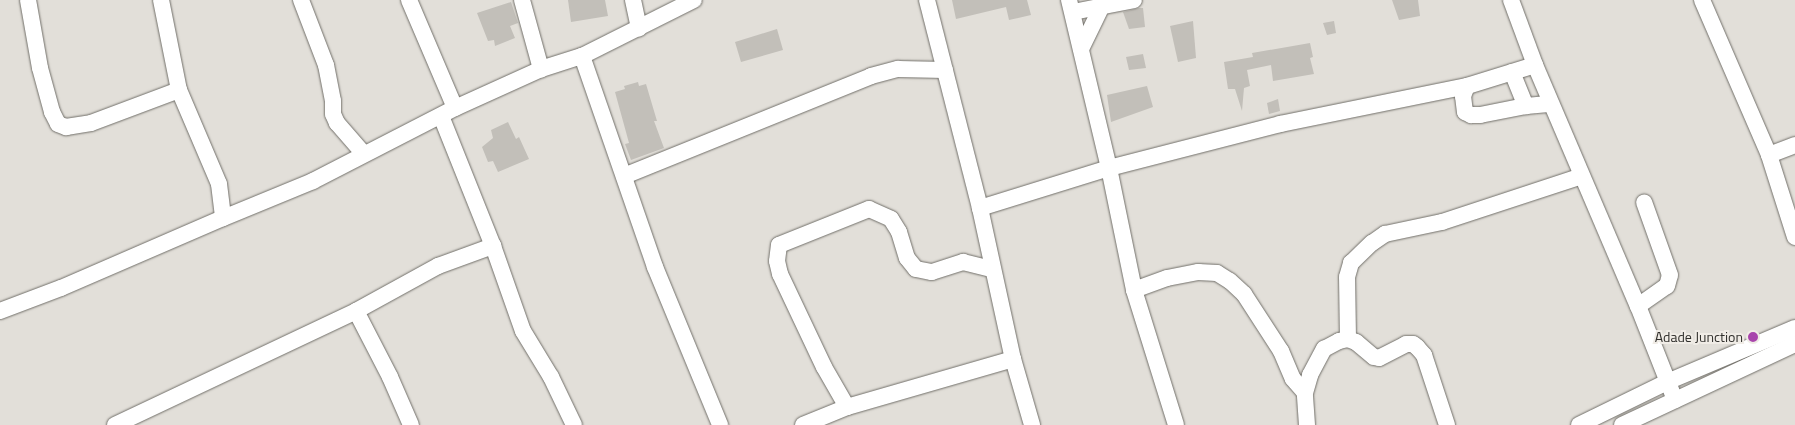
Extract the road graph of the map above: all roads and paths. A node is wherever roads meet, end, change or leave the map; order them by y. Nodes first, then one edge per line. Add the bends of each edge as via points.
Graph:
1 (28, 0) edge
2 (161, 0) edge
3 (302, 0) edge
4 (409, 0) edge
5 (522, 0) edge
6 (633, 0) edge
7 (694, 0) edge
8 (927, 0) edge
9 (1134, 0) edge
10 (1511, 0) edge
11 (1702, 0) edge
12 (1071, 6) edge
13 (1102, 6) junction
14 (638, 28) junction
15 (1081, 49) junction
16 (582, 56) junction
17 (1535, 65) junction
18 (542, 70) junction
19 (945, 70) junction
20 (1512, 72) junction
21 (1467, 86) junction
22 (180, 90) junction
23 (1551, 104) junction
24 (1526, 106) junction
25 (448, 112) junction
26 (1795, 145) edge
27 (364, 154) junction
28 (1769, 155) junction
29 (1109, 168) junction
30 (624, 176) junction
31 (1582, 176) junction
32 (1644, 202) dead end
33 (980, 208) junction
34 (223, 218) junction
35 (1795, 237) edge
36 (493, 246) junction
37 (992, 269) junction
38 (1134, 290) junction
39 (1638, 306) junction
40 (0, 311) edge
41 (356, 311) junction
42 (1795, 328) edge
43 (1348, 339) junction
44 (1795, 344) edge
45 (1013, 359) junction
46 (1666, 382) junction
47 (1304, 393) junction
48 (1675, 400) junction
49 (847, 407) junction
50 (114, 425) edge
51 (411, 425) edge
52 (574, 425) edge
53 (720, 425) edge
54 (803, 425) edge
55 (1032, 425) edge
56 (1176, 425) edge
57 (1308, 425) edge
58 (1447, 425) edge
59 (1579, 425) edge
60 (1622, 425) edge

1 - 22 street via 40,68 58,124 66,127 91,123
2 - 22 street
3 - 27 street via 326,65 333,114
4 - 25 street
5 - 18 street
6 - 14 street
7 - 14 street
8 - 19 street
9 - 13 street
10 - 17 street
11 - 28 street
12 - 13 street
12 - 15 street
13 - 15 street
14 - 16 street
15 - 29 street
16 - 18 street
16 - 30 street
17 - 20 street
17 - 23 street
18 - 25 street
19 - 30 street via 898,70 871,76
19 - 33 street
20 - 21 street
20 - 24 street
21 - 24 street via 1463,103 1465,112 1471,115
21 - 29 street via 1280,124
22 - 34 street via 219,184
23 - 24 street
23 - 31 street
25 - 27 street
25 - 36 street
26 - 28 street
27 - 34 street via 313,181
28 - 35 street
29 - 33 street
29 - 38 street
30 - 53 street via 655,267
31 - 39 street
31 - 43 street via 1442,222 1385,234 1372,242 1350,263 1346,276
32 - 39 street via 1670,275 1666,286
33 - 37 street
34 - 40 street
36 - 41 street via 438,266
36 - 52 street via 523,331 551,377
37 - 45 street
37 - 49 street via 963,262 932,272 916,269 891,220 869,209 779,245 777,261 780,274 824,367
38 - 47 street via 1185,273 1217,273 1224,277 1244,294 1281,350 1293,379
38 - 56 street
39 - 46 street
41 - 50 street
41 - 51 street
42 - 46 street
43 - 47 street via 1324,348
43 - 58 street via 1379,358 1406,344 1417,347 1424,355
44 - 48 street
45 - 49 street
45 - 55 street
46 - 48 street
46 - 59 street
47 - 57 street
48 - 60 street
49 - 54 street

